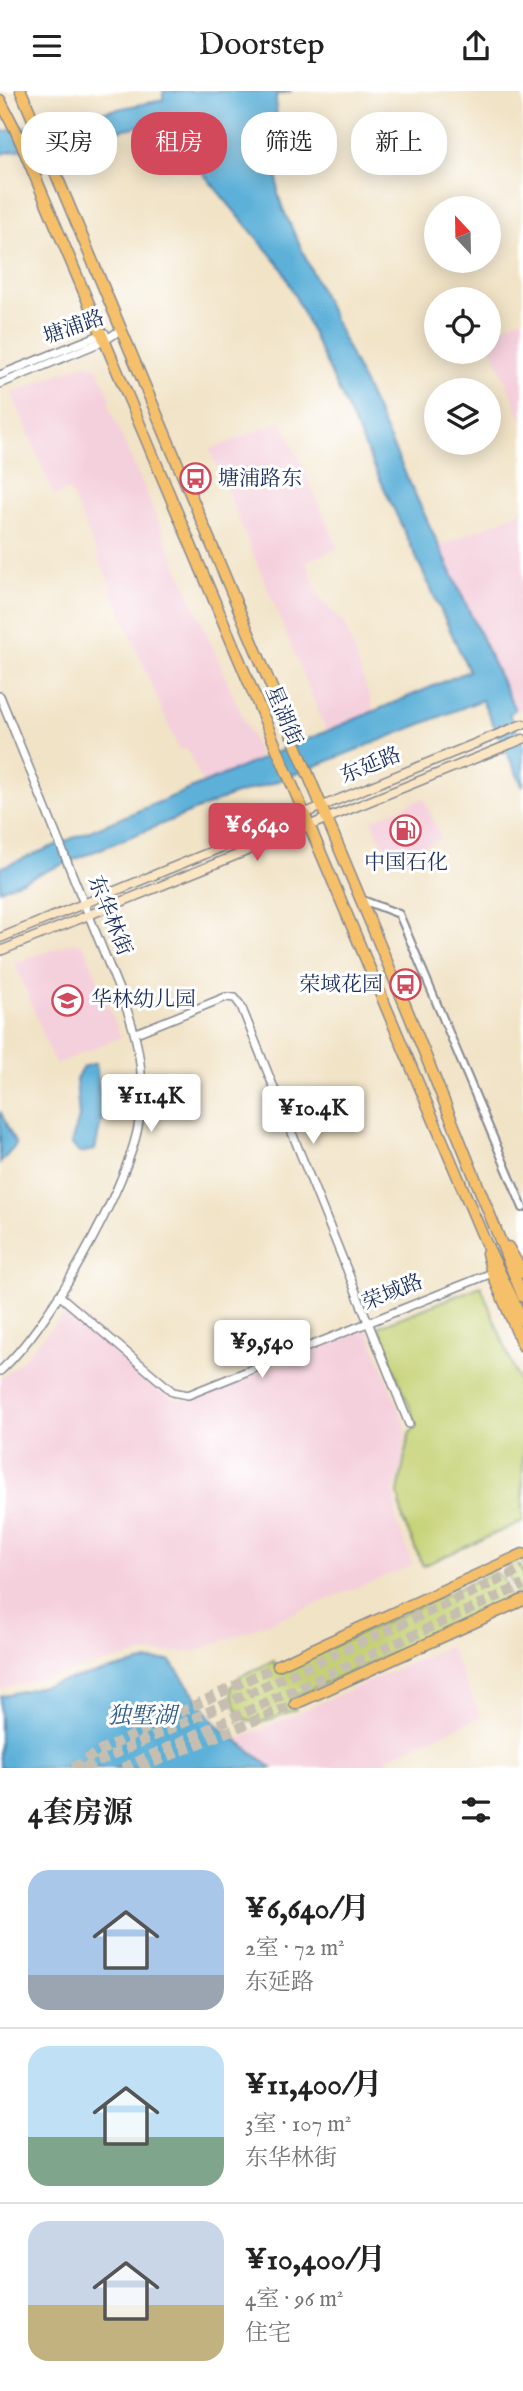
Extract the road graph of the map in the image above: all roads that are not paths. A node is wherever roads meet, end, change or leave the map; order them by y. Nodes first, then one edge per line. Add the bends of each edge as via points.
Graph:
1 (2, 91) edge
2 (19, 91) edge
3 (0, 100) edge
4 (14, 127) junction
5 (119, 331) junction
6 (102, 338) junction
7 (0, 375) edge
8 (0, 384) edge
9 (0, 696) edge
10 (520, 725) edge
11 (523, 739) edge
12 (321, 805) junction
13 (303, 812) junction
14 (327, 819) junction
15 (309, 826) junction
16 (360, 899) junction
17 (85, 902) junction
18 (90, 916) junction
19 (0, 938) edge
20 (0, 951) edge
21 (136, 1033) junction
22 (523, 1208) edge
23 (500, 1234) junction
24 (484, 1239) junction
25 (492, 1273) junction
26 (523, 1273) edge
27 (59, 1295) junction
28 (523, 1297) edge
29 (523, 1321) edge
30 (369, 1322) junction
31 (523, 1346) edge
32 (0, 1371) edge
33 (409, 1425) dead end
34 (523, 1554) edge
35 (523, 1600) edge
36 (278, 1665) tunnel mouth
37 (295, 1704) tunnel mouth

1 - 4 main road, 星湖街
2 - 5 main road, 星湖街
3 - 4 main road, 星湖街
4 - 6 main road, 星湖街
5 - 6 street, 塘浦路
5 - 12 main road, 星湖街
6 - 7 street, 塘浦路
6 - 8 street, 塘浦路
6 - 13 main road, 星湖街
9 - 17 street, 东华林街
10 - 12 main road, 东延路
11 - 14 main road, 东延路
12 - 13 main road, 东延路
12 - 14 main road, 星湖街
13 - 15 main road, 星湖街
13 - 17 main road, 东延路
14 - 15 main road, 东延路
14 - 16 main road, 星湖街
15 - 18 main road, 东延路
15 - 24 main road, 星湖街
16 - 22 street via 399,914
16 - 23 main road, 星湖街
17 - 18 street, 东华林街
17 - 19 main road, 东延路
18 - 20 main road, 东延路
18 - 21 street, 东华林街
21 - 27 street, 东华林街 via 141,1102 133,1148
21 - 30 street via 226,997 235,998 242,1006
23 - 26 main road
23 - 28 main road, 星湖街
24 - 25 main road
24 - 29 main road, 星湖街
25 - 30 street, 荣域路
25 - 31 main road
27 - 30 street, 荣域路 via 180,1395
27 - 32 street, 东华林街 via 32,1339
30 - 33 street
34 - 36 main road
35 - 37 main road

